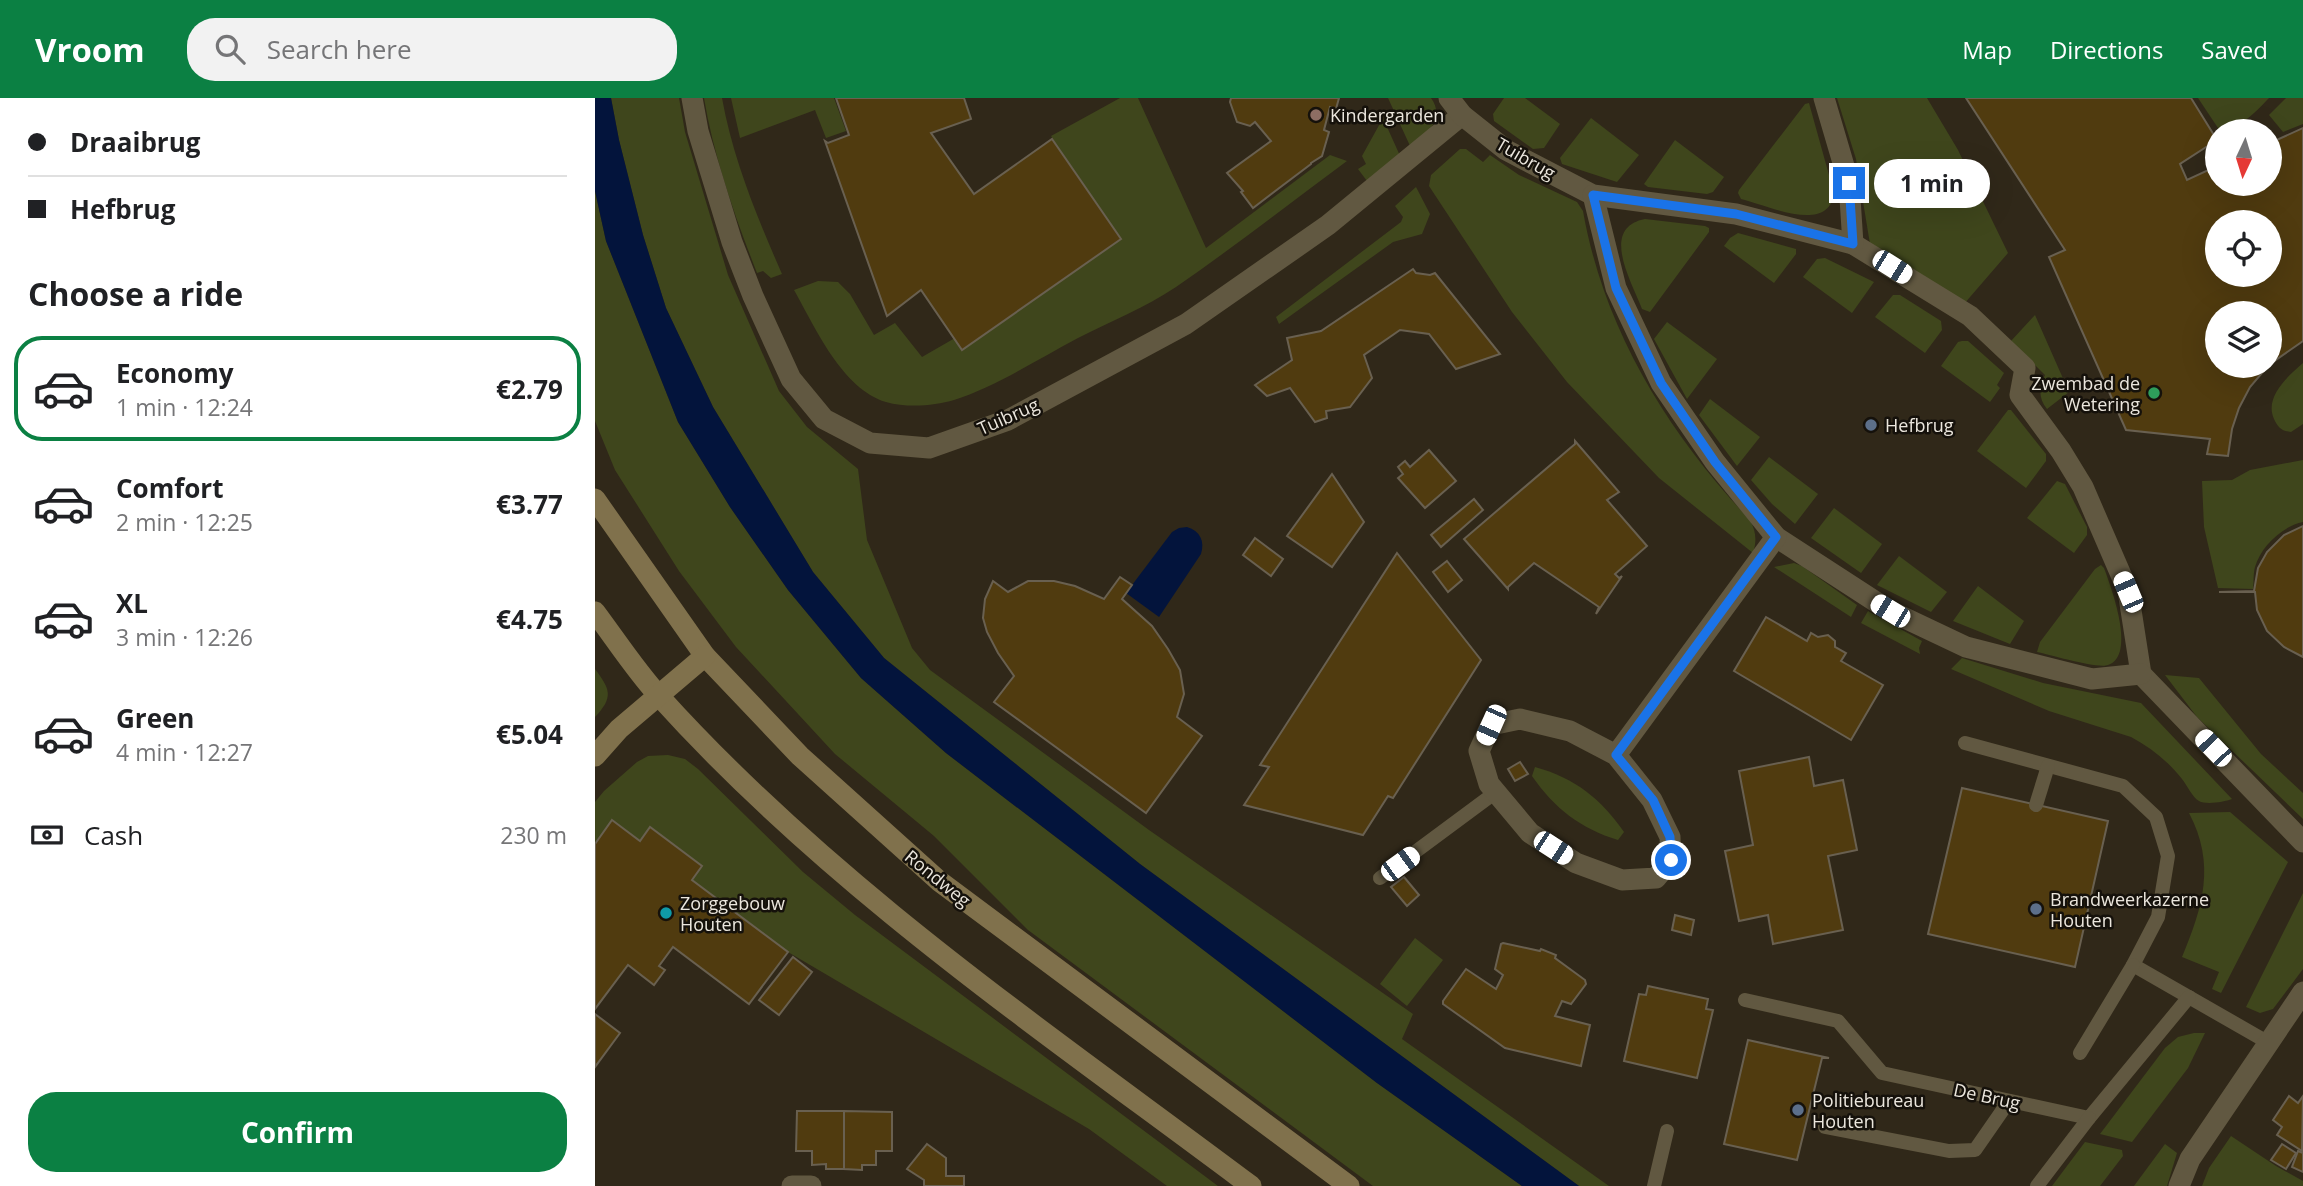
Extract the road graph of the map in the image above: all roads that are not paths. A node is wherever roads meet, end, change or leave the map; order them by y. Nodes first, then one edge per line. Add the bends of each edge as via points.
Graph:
1 (692, 98) edge
2 (1824, 98) edge
3 (1456, 107) edge
4 (1593, 195) junction
5 (1853, 244) junction
6 (595, 499) edge
7 (1776, 537) junction
8 (595, 612) edge
9 (705, 656) junction
10 (2141, 674) junction
11 (658, 695) junction
12 (1965, 743) dead end
13 (1616, 755) junction
14 (595, 756) edge
15 (2048, 766) junction
16 (1496, 792) junction
17 (2036, 805) dead end
18 (2303, 842) edge
19 (1380, 878) dead end
20 (2133, 965) junction
21 (2303, 992) edge
22 (2189, 997) junction
23 (1745, 1000) dead end
24 (2269, 1043) junction
25 (2080, 1053) dead end
26 (2009, 1101) junction
27 (2089, 1118) junction
28 (1825, 1127) dead end
29 (1667, 1131) dead end
30 (792, 1186) edge
31 (811, 1186) edge
32 (1251, 1186) edge
33 (1349, 1186) edge
34 (1654, 1186) edge
35 (2037, 1186) edge
36 (2179, 1186) edge

1 - 3 street, Tuibrug via 732,242 791,379 824,419 870,443 929,448 1008,420 1186,324 1328,225
2 - 5 street via 1849,183
3 - 4 street, Tuibrug via 1506,150
4 - 5 street via 1736,214
4 - 7 street via 1616,288 1661,383 1715,462
5 - 10 street via 1970,316 2025,368 2020,395 2083,487 2128,592
6 - 9 main road, Rondweg
7 - 10 street via 1890,611 1966,647 2092,679
7 - 13 street
8 - 11 main road
9 - 11 main road
9 - 33 main road, Rondweg via 800,756 939,881
10 - 18 street
11 - 14 main road
11 - 32 main road via 754,793 900,923
12 - 15 lane
13 - 16 street via 1570,732 1520,719 1491,725 1479,751 1489,785
13 - 16 street via 1653,800 1670,837 1671,860 1656,878 1622,880 1576,863 1530,833
15 - 17 lane
15 - 20 lane via 2123,786 2156,817 2168,856 2158,917
16 - 19 lane
20 - 22 lane
20 - 25 lane
21 - 24 street
22 - 24 lane
22 - 27 lane
23 - 26 lane, De Brug via 1838,1021 1882,1073
24 - 36 street via 2190,1159
26 - 27 lane, De Brug
26 - 28 lane via 1975,1150 1949,1151
27 - 35 lane
29 - 34 lane
30 - 31 street

